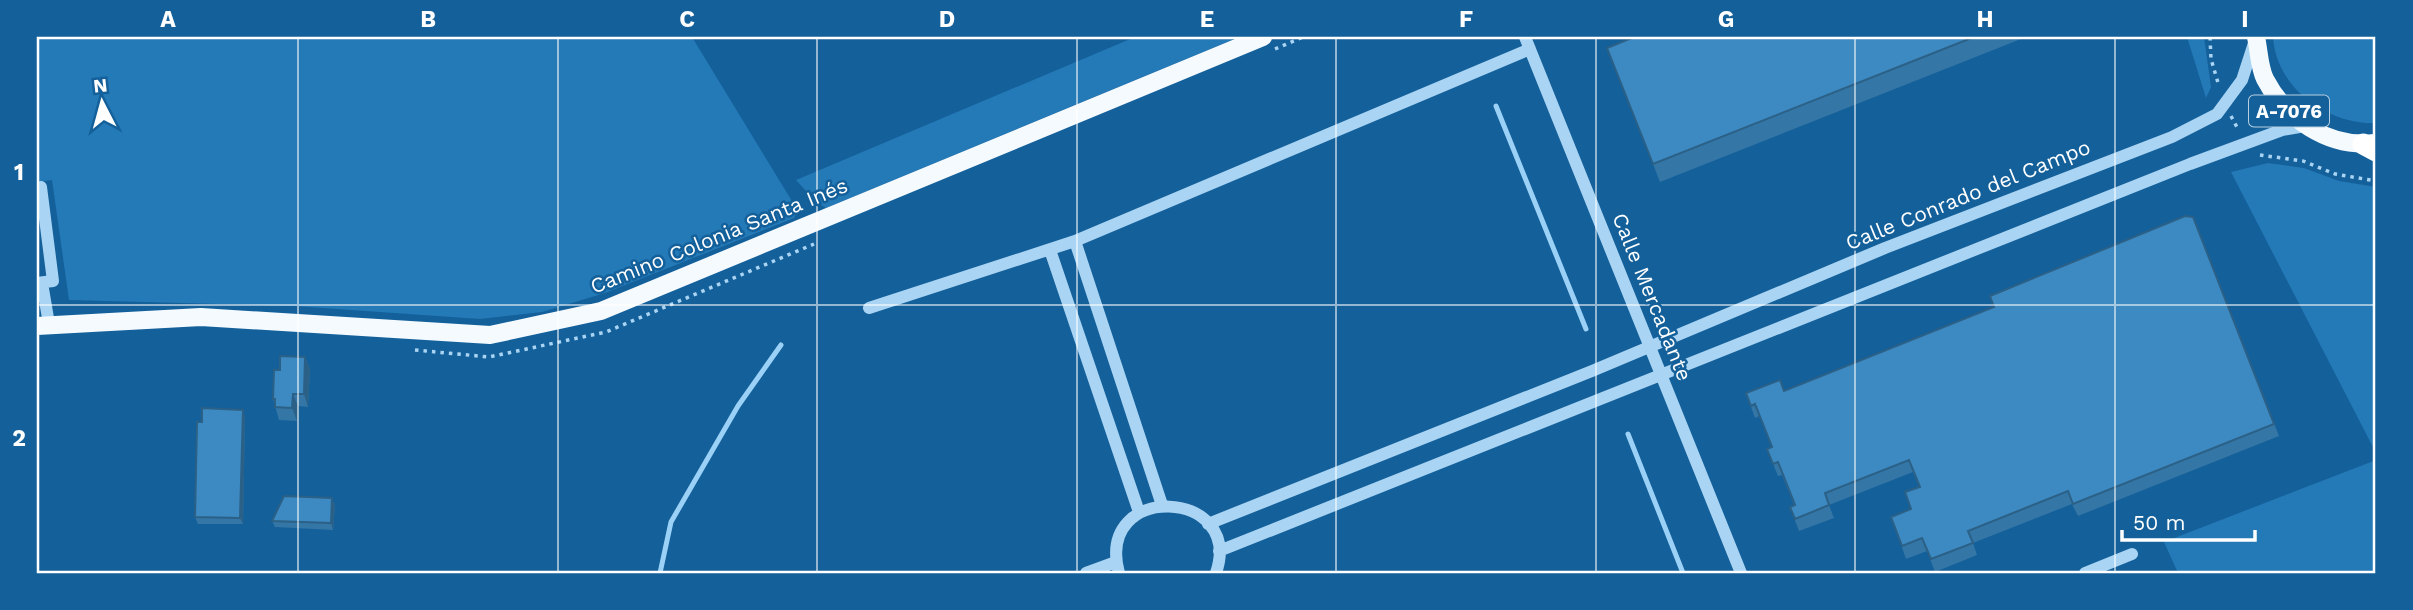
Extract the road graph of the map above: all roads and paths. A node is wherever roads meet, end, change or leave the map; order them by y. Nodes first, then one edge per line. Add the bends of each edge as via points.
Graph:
1 (1303, 37) edge
2 (2256, 37) edge
3 (1528, 43) edge
4 (1264, 45) edge
5 (2305, 127) junction
6 (2372, 146) edge
7 (41, 187) dead end
8 (821, 241) dead end
9 (1074, 241) junction
10 (1050, 250) junction
11 (40, 283) edge
12 (870, 307) dead end
13 (43, 325) edge
14 (1651, 345) junction
15 (410, 349) dead end
16 (1662, 373) junction
17 (1162, 505) junction
18 (1139, 512) junction
19 (1208, 524) junction
20 (1219, 551) junction
21 (2132, 554) dead end
22 (1117, 568) edge
23 (1086, 573) edge
24 (1216, 573) edge
25 (1741, 573) edge
26 (2085, 573) edge

1 - 4 path
2 - 5 main road, A-7076 via 2264,77 2284,107
2 - 14 street, Calle Conrado del Campo via 2242,80 2217,114 2172,137
3 - 9 street
3 - 14 street, Calle Mercadante
4 - 13 main road, Camino Colonia Santa Inés via 601,311 490,335 201,317
5 - 6 main road, A-7076 via 2334,140
5 - 16 street via 2282,130 2223,151
7 - 11 street via 53,281
8 - 15 path via 606,332 489,357
9 - 10 street
9 - 17 street
10 - 12 street
10 - 18 street
11 - 13 street
14 - 16 street, Calle Mercadante
14 - 19 street, Calle Conrado del Campo
16 - 20 street
16 - 25 street, Calle Mercadante
17 - 18 street
17 - 19 street via 1187,509
18 - 22 street via 1120,534
19 - 20 street
20 - 24 street
21 - 26 street
22 - 23 street

